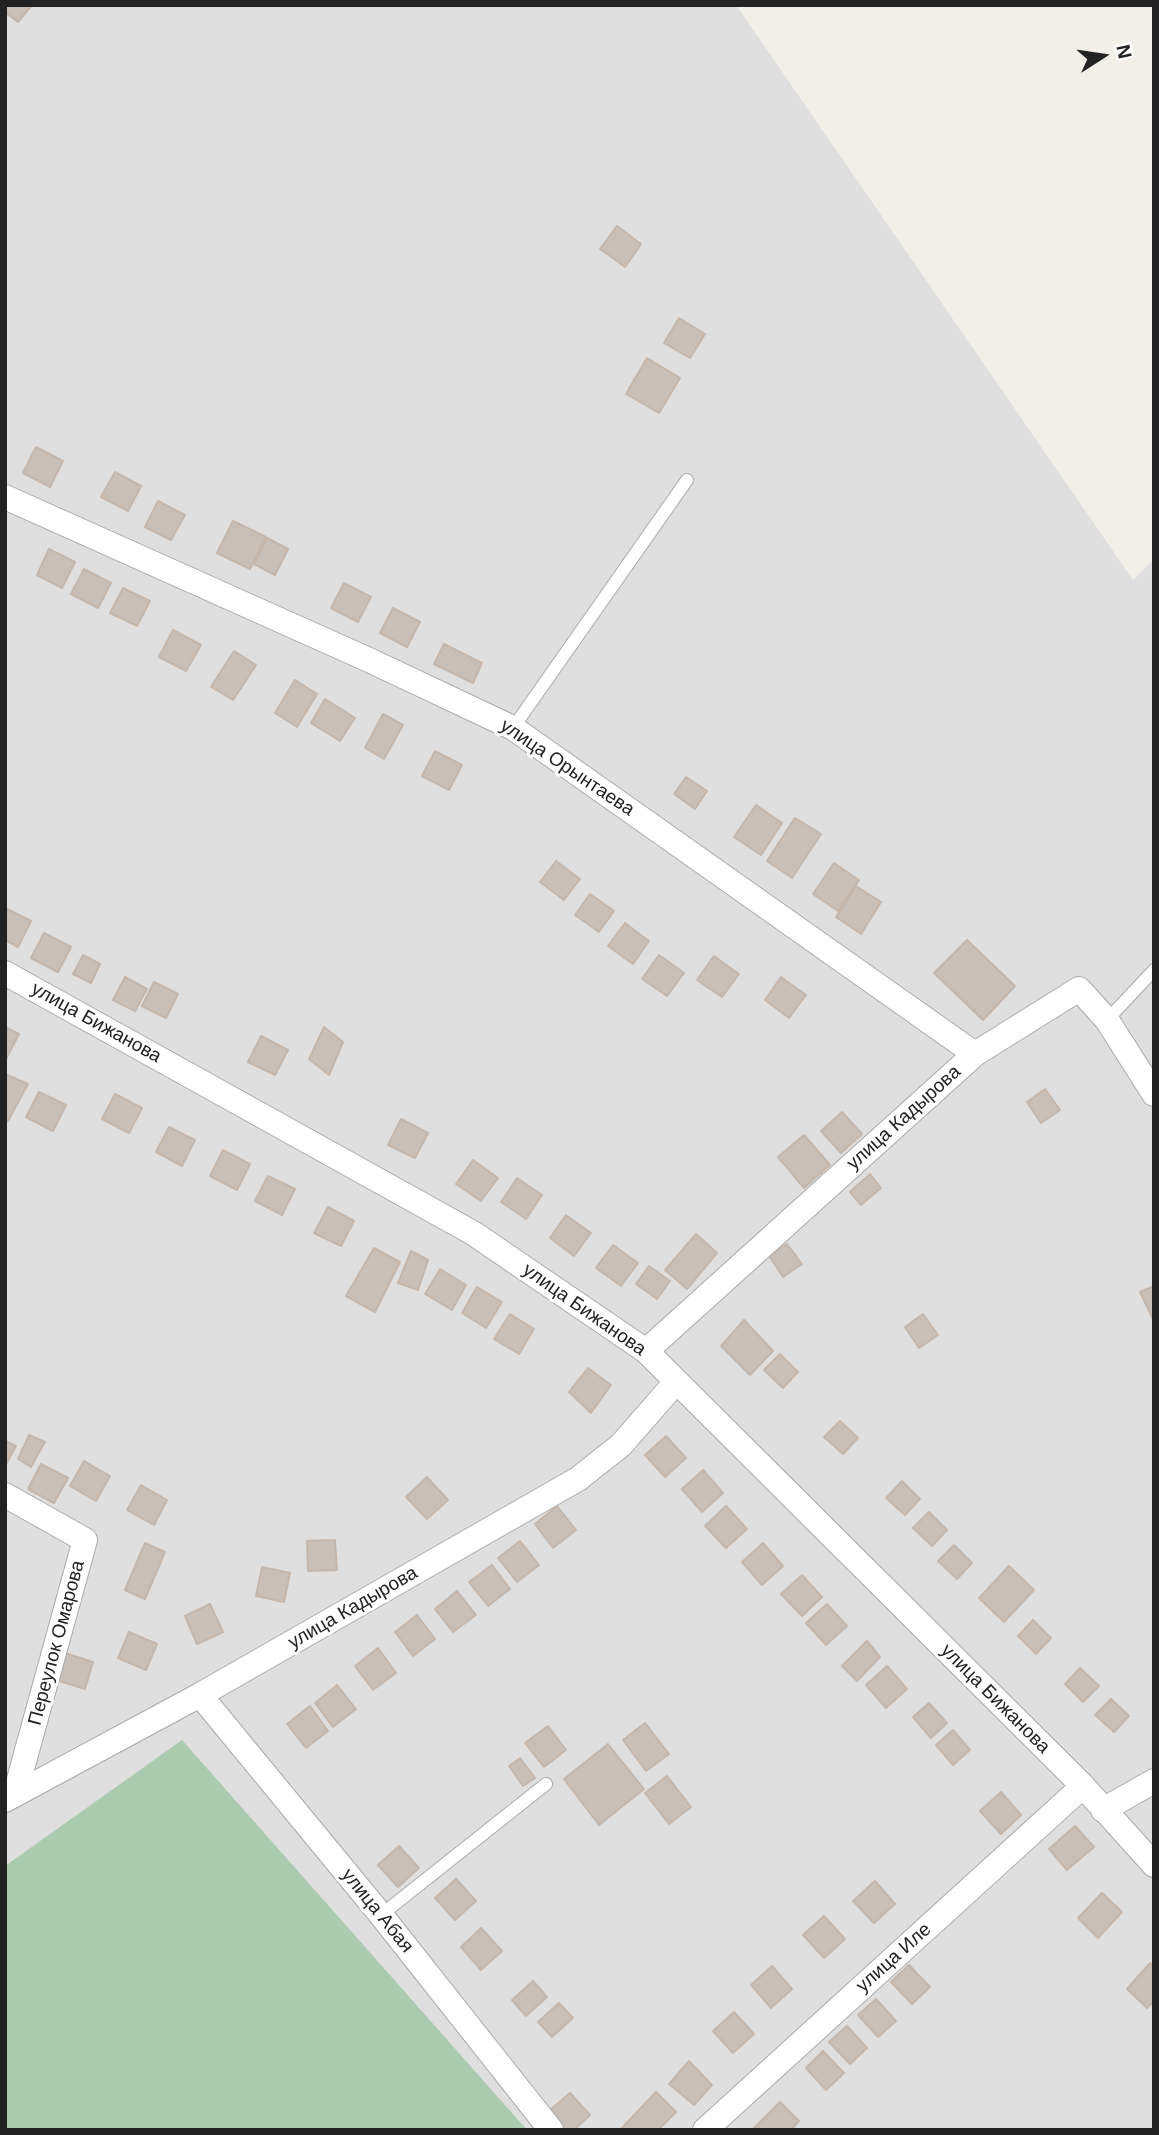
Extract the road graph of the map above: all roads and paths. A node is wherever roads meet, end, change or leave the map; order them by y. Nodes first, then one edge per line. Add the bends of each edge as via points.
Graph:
1 (687, 480) dead end
2 (5, 497) edge
3 (513, 728) junction
4 (1154, 970) edge
5 (5, 973) edge
6 (1107, 1020) junction
7 (975, 1054) junction
8 (1154, 1094) edge
9 (646, 1351) junction
10 (676, 1382) junction
11 (5, 1495) edge
12 (200, 1695) junction
13 (1154, 1781) edge
14 (546, 1784) dead end
15 (1083, 1786) junction
16 (9, 1793) edge
17 (1103, 1810) junction
18 (1154, 1865) edge
19 (381, 1915) junction
20 (551, 2130) edge
21 (705, 2130) edge

1 - 3 lane
2 - 3 street, улица Орынтаева
3 - 7 street, улица Орынтаева
4 - 6 lane
5 - 9 street, улица Бижанова via 473,1233
6 - 7 street, улица Кадырова via 1079,989
6 - 8 street, улица Кадырова
7 - 9 street, улица Кадырова
9 - 10 street, улица Бижанова
10 - 12 street, улица Кадырова via 621,1445 578,1479
10 - 15 street, улица Бижанова
11 - 16 street, Переулок Омарова via 85,1539
12 - 16 street, улица Кадырова
12 - 19 street, улица Абая
13 - 17 street
14 - 19 lane
15 - 17 street, улица Бижанова
15 - 21 street, улица Иле
17 - 18 street, улица Бижанова
19 - 20 street, улица Абая

